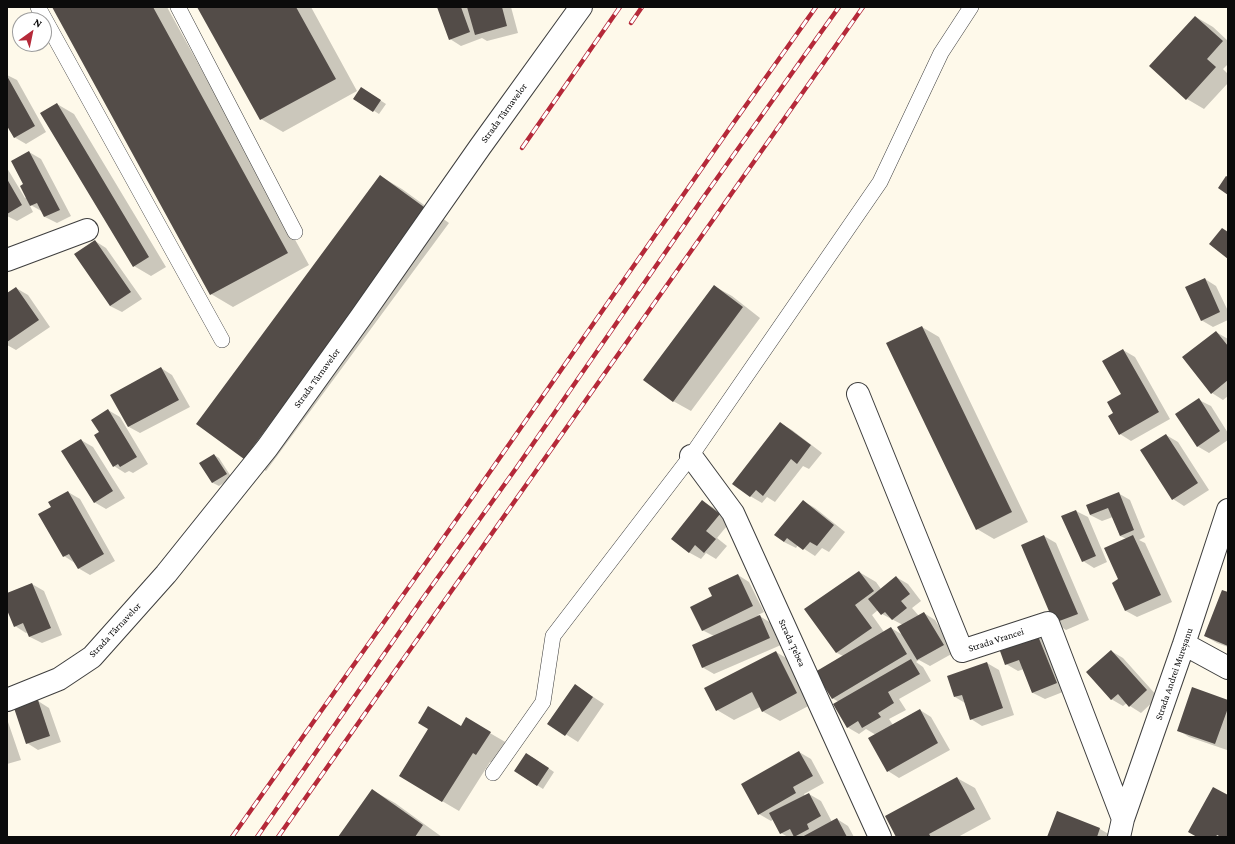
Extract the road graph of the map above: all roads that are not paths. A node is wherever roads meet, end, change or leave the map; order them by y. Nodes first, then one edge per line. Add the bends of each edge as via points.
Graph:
1 (38, 7) edge
2 (178, 7) edge
3 (581, 7) edge
4 (971, 7) edge
5 (87, 230) dead end
6 (295, 232) dead end
7 (7, 260) edge
8 (222, 340) dead end
9 (858, 394) dead end
10 (691, 456) junction
11 (1228, 510) edge
12 (1184, 644) junction
13 (1228, 668) edge
14 (7, 700) edge
15 (493, 773) dead end
16 (1121, 828) edge
17 (880, 837) edge

1 - 8 lane
2 - 6 lane
3 - 14 street, Strada Târnavelor via 267,448 166,574 92,657 59,679
4 - 10 lane via 941,53 880,182
5 - 7 street
9 - 16 street, Strada Vrancei via 962,651 1048,623
10 - 15 lane via 553,636 543,702
10 - 17 street, Strada Țebea via 733,513
11 - 12 street, Strada Andrei Mureșanu
12 - 13 street
12 - 16 street, Strada Andrei Mureșanu

